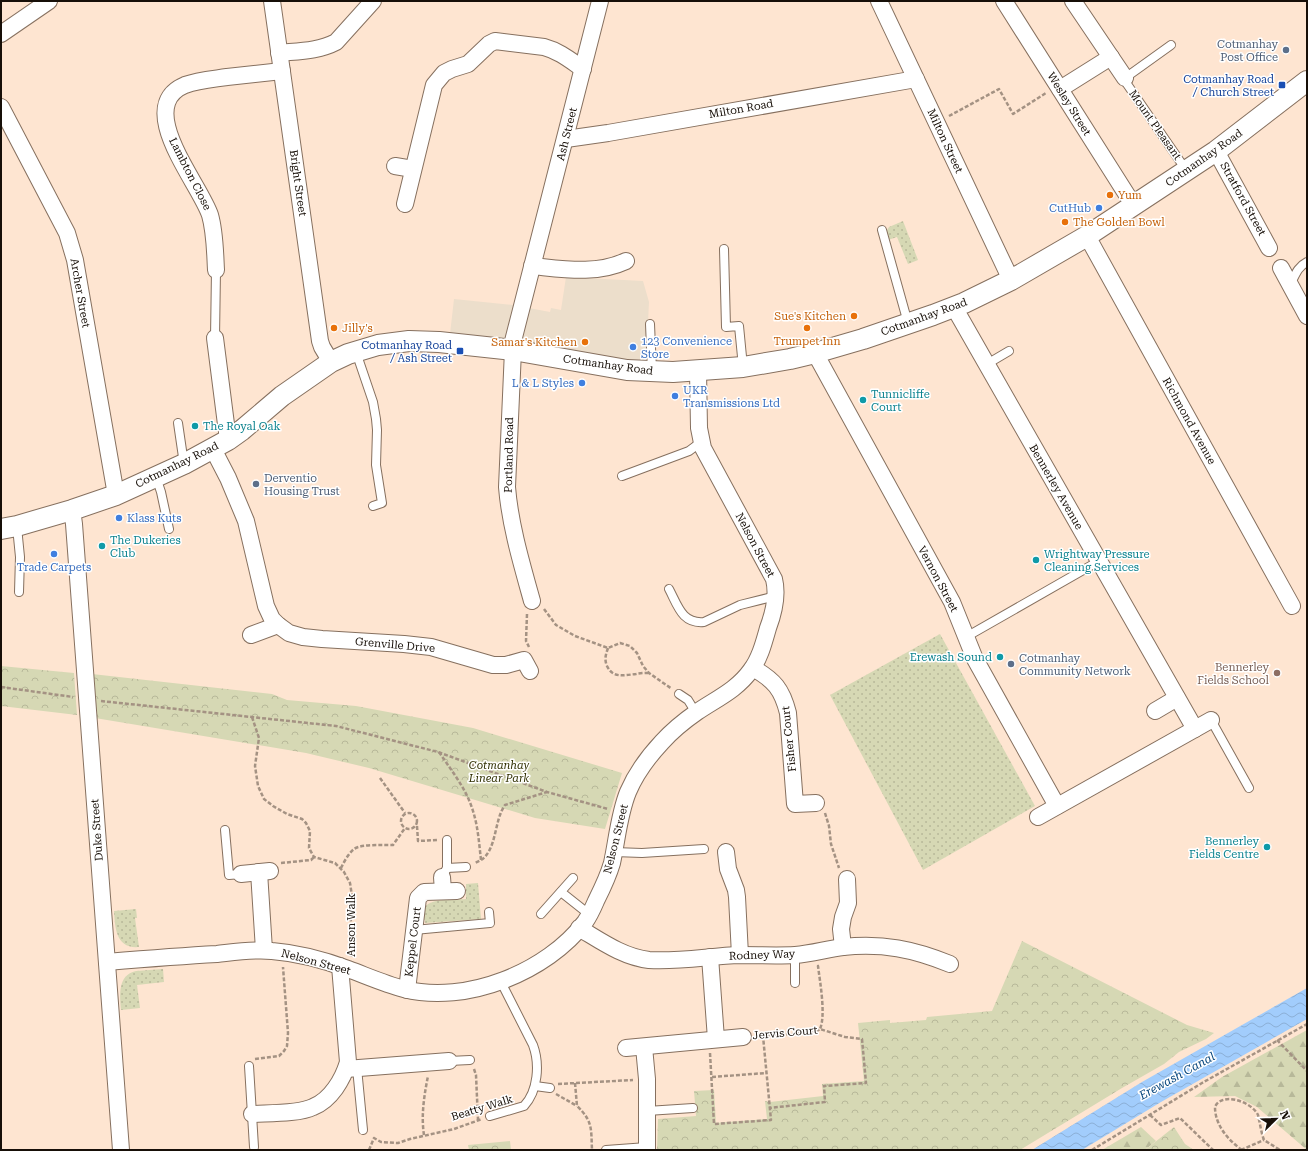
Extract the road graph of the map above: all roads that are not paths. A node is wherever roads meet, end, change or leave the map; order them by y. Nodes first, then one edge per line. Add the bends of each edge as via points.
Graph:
1 (49, 1) edge
2 (272, 1) edge
3 (373, 1) edge
4 (600, 1) edge
5 (879, 1) edge
6 (1004, 1) edge
7 (1073, 1) edge
8 (1, 34) edge
9 (1171, 44) dead end
10 (279, 53) junction
11 (1111, 57) junction
12 (583, 69) junction
13 (282, 71) junction
14 (1125, 78) junction
15 (916, 79) junction
16 (1307, 81) edge
17 (1059, 88) junction
18 (1, 107) edge
19 (566, 139) junction
20 (1216, 151) junction
21 (395, 166) dead end
22 (413, 169) junction
23 (1187, 171) junction
24 (405, 204) dead end
25 (1134, 206) junction
26 (882, 230) dead end
27 (1087, 236) junction
28 (1269, 248) dead end
29 (724, 249) dead end
30 (626, 262) dead end
31 (1307, 262) edge
32 (532, 266) junction
33 (1281, 268) dead end
34 (216, 270) joint
35 (1011, 280) junction
36 (1290, 285) junction
37 (954, 307) junction
38 (1307, 316) edge
39 (650, 324) dead end
40 (908, 324) junction
41 (215, 338) joint
42 (512, 350) junction
43 (356, 351) junction
44 (1009, 351) dead end
45 (815, 353) junction
46 (331, 362) junction
47 (987, 364) junction
48 (743, 367) junction
49 (698, 371) junction
50 (652, 372) junction
51 (178, 423) dead end
52 (702, 442) junction
53 (220, 444) junction
54 (184, 464) junction
55 (622, 476) dead end
56 (156, 477) junction
57 (116, 495) junction
58 (373, 506) dead end
59 (72, 510) junction
60 (9, 527) edge
61 (169, 529) dead end
62 (1099, 561) junction
63 (669, 589) dead end
64 (19, 592) dead end
65 (776, 596) junction
66 (532, 601) road end
67 (1292, 606) dead end
68 (278, 625) junction
69 (251, 635) dead end
70 (966, 637) junction
71 (527, 665) road end
72 (753, 668) junction
73 (679, 694) road end
74 (1177, 698) junction
75 (1155, 711) dead end
76 (696, 713) junction
77 (1211, 720) joint
78 (1195, 729) junction
79 (1250, 788) dead end
80 (816, 803) road end
81 (1058, 806) junction
82 (1038, 817) dead end
83 (225, 830) dead end
84 (446, 840) road end
85 (704, 849) dead end
86 (614, 852) junction
87 (726, 852) dead end
88 (466, 867) road end
89 (241, 874) joint
90 (573, 878) dead end
91 (847, 878) road end
92 (447, 882) junction
93 (561, 892) junction
94 (489, 912) dead end
95 (541, 914) dead end
96 (590, 915) junction
97 (579, 928) junction
98 (414, 930) junction
99 (843, 947) junction
100 (264, 950) junction
101 (740, 955) junction
102 (795, 955) junction
103 (710, 958) junction
104 (107, 962) junction
105 (950, 964) dead end
106 (345, 968) junction
107 (501, 982) junction
108 (795, 983) dead end
109 (407, 990) junction
110 (743, 1037) road end
111 (713, 1040) junction
112 (644, 1047) junction
113 (626, 1048) dead end
114 (470, 1060) road end
115 (449, 1061) joint
116 (249, 1066) road end
117 (352, 1069) junction
118 (535, 1086) junction
119 (550, 1088) road end
120 (692, 1108) dead end
121 (647, 1111) junction
122 (252, 1114) junction
123 (490, 1116) road end
124 (363, 1130) dead end
125 (254, 1147) dead end
126 (647, 1148) edge
127 (121, 1150) edge
128 (606, 1150) edge

1 - 8 street
2 - 10 street, Bright Street
3 - 10 street via 336,42 319,49
4 - 12 street, Ash Street
5 - 15 street, Milton Street
6 - 17 street, Wesley Street
7 - 11 street, Mount Pleasant
9 - 14 lane, Mount Pleasant
10 - 13 street, Bright Street
11 - 14 street, Mount Pleasant
11 - 17 street
12 - 19 street, Ash Street
12 - 22 street via 558,52 544,47 491,42 471,62 447,71 434,85
13 - 34 street, Lambton Close via 190,83 175,92 168,102 165,114 168,129 177,152 210,214 213,231 221,249
13 - 46 street, Bright Street via 320,341
14 - 23 lane, Mount Pleasant
15 - 19 street, Milton Road
15 - 35 street, Milton Street
16 - 20 street, Cotmanhay Road
17 - 25 street, Wesley Street
18 - 57 street, Archer Street via 70,242
19 - 32 street, Ash Street
20 - 23 street, Cotmanhay Road
20 - 28 street, Stratford Street
21 - 22 street
22 - 24 street
23 - 25 street, Cotmanhay Road
25 - 27 street, Cotmanhay Road
26 - 40 lane
27 - 35 street, Cotmanhay Road
27 - 67 street, Richmond Avenue
29 - 48 lane via 726,327 739,326
30 - 32 street via 609,268 587,270
31 - 36 lane via 1297,270
32 - 42 street, Ash Street
33 - 36 street
34 - 41 lane, Lambton Close
35 - 37 street, Cotmanhay Road
36 - 38 street
37 - 40 street, Cotmanhay Road
37 - 47 street, Bennerley Avenue
39 - 50 lane
40 - 45 street, Cotmanhay Road
41 - 53 street
42 - 43 street, Cotmanhay Road via 418,341 378,344
42 - 50 street, Cotmanhay Road via 607,367
42 - 66 street, Portland Road via 507,487 523,583
43 - 46 street, Cotmanhay Road
43 - 58 lane via 376,419 376,465 382,504
44 - 47 lane
45 - 48 street, Cotmanhay Road
45 - 70 street, Vernon Street via 952,602
46 - 53 street, Cotmanhay Road
47 - 62 street, Bennerley Avenue
48 - 49 street, Cotmanhay Road
49 - 50 street, Cotmanhay Road
49 - 52 street, Nelson Street via 699,428
51 - 54 lane
52 - 55 lane via 689,451
52 - 65 street, Nelson Street via 707,456 774,579
53 - 54 street, Cotmanhay Road
53 - 68 street, Grenville Drive via 228,478 252,544 266,606
54 - 56 street, Cotmanhay Road
56 - 57 street, Cotmanhay Road
56 - 61 lane via 162,492
57 - 59 street, Cotmanhay Road
59 - 60 street, Cotmanhay Road
59 - 104 street, Duke Street
60 - 64 lane via 20,557
62 - 70 lane
62 - 74 street, Bennerley Avenue
63 - 65 lane via 682,614 698,623 740,605
65 - 72 street, Nelson Street via 766,636
68 - 69 street
68 - 71 street, Grenville Drive via 289,633 303,637 431,647 493,665
70 - 81 street, Vernon Street via 975,659
72 - 76 street, Nelson Street via 732,690
72 - 80 street, Fisher Court via 771,679 785,702 795,804
73 - 76 lane via 688,700
74 - 75 street
74 - 78 street, Bennerley Avenue
76 - 86 street, Nelson Street via 662,742 636,777 622,813
77 - 78 street
77 - 79 lane
78 - 81 street
81 - 82 street
83 - 89 lane via 229,875
84 - 92 lane
85 - 86 lane
86 - 96 street, Nelson Street via 609,873
87 - 101 street via 728,869 737,897
88 - 92 lane
89 - 100 street via 264,871
90 - 93 lane
91 - 99 street via 848,903 841,929
92 - 98 street, Keppel Court via 424,892 418,898
93 - 95 lane
93 - 96 lane
94 - 98 lane via 490,923
96 - 97 street, Nelson Street
97 - 103 street, Rodney Way via 621,952 639,959 656,961
97 - 107 street, Nelson Street via 540,962
98 - 109 street, Keppel Court
99 - 102 street, Rodney Way
99 - 105 street, Rodney Way via 896,947
100 - 104 street, Nelson Street
100 - 106 street, Nelson Street via 283,952
101 - 102 street, Rodney Way
101 - 103 street, Rodney Way
102 - 108 lane
103 - 111 street
104 - 127 street, Duke Street
106 - 109 street, Nelson Street via 381,983
106 - 117 street via 347,1051
107 - 109 street, Nelson Street via 441,993
107 - 118 lane, Beatty Walk via 535,1050
110 - 111 street, Jervis Court
111 - 112 street, Jervis Court
112 - 113 street, Jervis Court
112 - 121 street
114 - 115 lane
115 - 117 street
116 - 122 lane
117 - 122 street via 343,1076 331,1093 313,1107 296,1111
117 - 124 lane
118 - 119 lane
118 - 123 lane, Beatty Walk via 524,1106
120 - 121 lane
121 - 126 street
122 - 125 lane
126 - 128 lane

